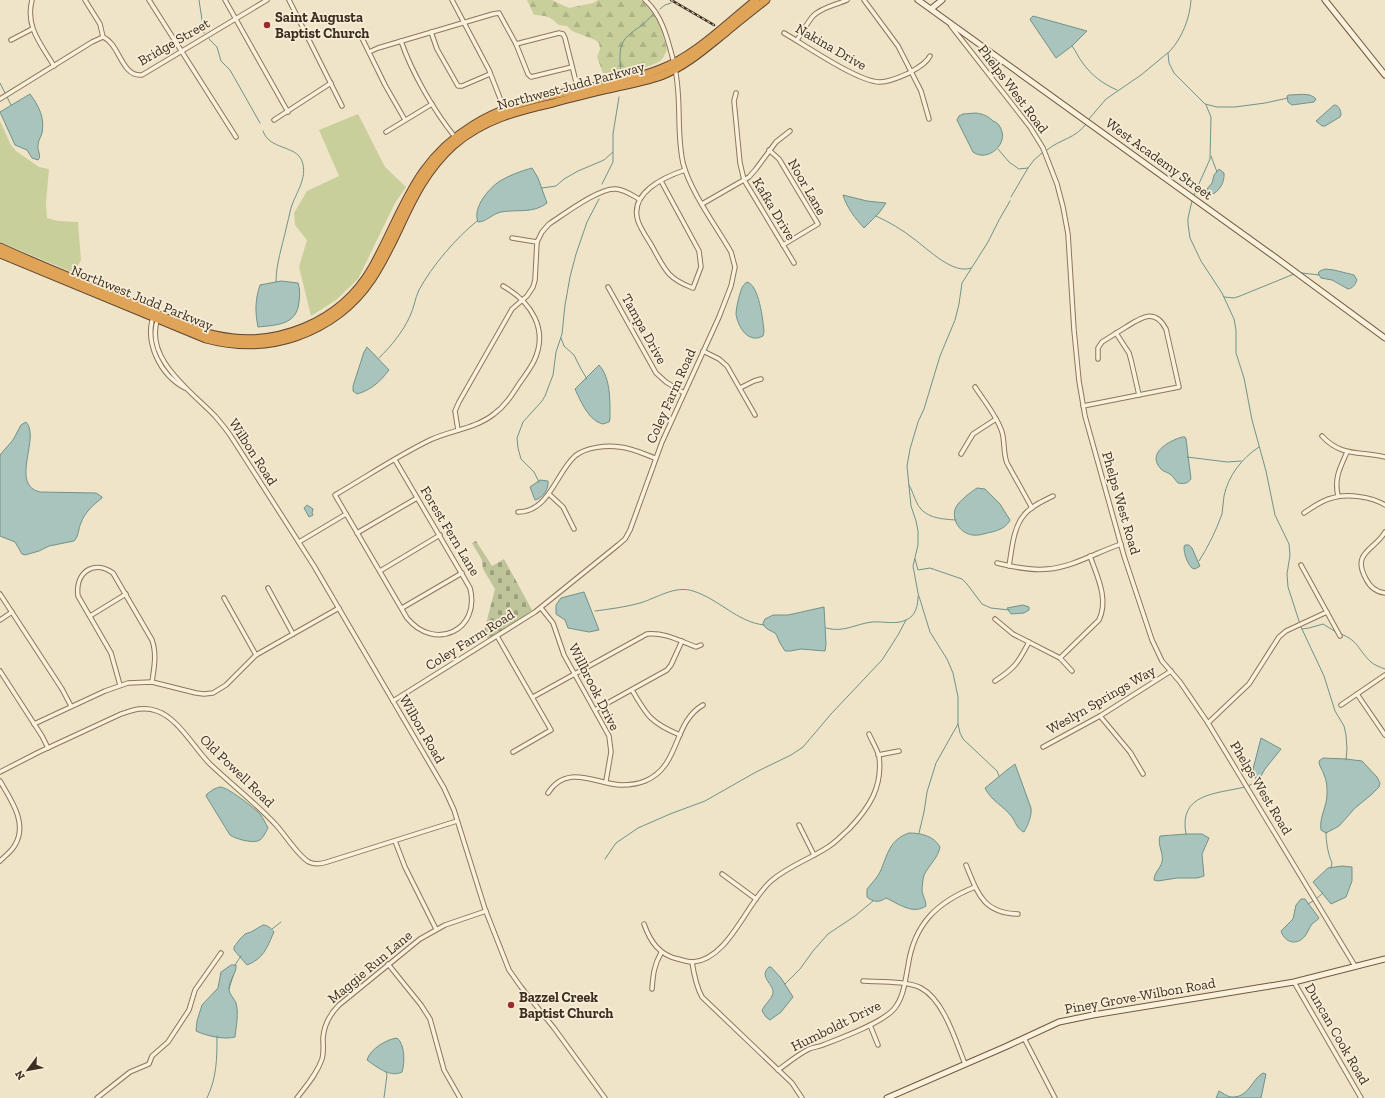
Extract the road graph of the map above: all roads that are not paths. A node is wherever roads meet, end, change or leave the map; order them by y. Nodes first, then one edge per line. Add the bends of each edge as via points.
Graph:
1 (32, 0) edge
2 (86, 0) edge
3 (149, 0) edge
4 (225, 0) edge
5 (267, 0) edge
6 (289, 0) edge
7 (452, 0) edge
8 (645, 0) edge
9 (756, 0) edge
10 (766, 0) edge
11 (848, 0) edge
12 (864, 0) edge
13 (918, 0) edge
14 (942, 0) edge
15 (1324, 0) edge
16 (931, 9) junction
17 (236, 19) junction
18 (464, 22) junction
19 (948, 22) junction
20 (32, 29) junction
21 (359, 32) dead end
22 (431, 32) junction
23 (784, 33) dead end
24 (103, 37) junction
25 (11, 40) dead end
26 (797, 40) junction
27 (402, 41) junction
28 (516, 44) junction
29 (182, 51) junction
30 (370, 52) junction
31 (930, 56) dead end
32 (54, 66) junction
33 (674, 66) junction
34 (572, 67) junction
35 (911, 71) junction
36 (490, 74) junction
37 (1385, 76) edge
38 (331, 83) junction
39 (578, 90) junction
40 (736, 93) dead end
41 (0, 99) edge
42 (432, 104) junction
43 (342, 106) dead end
44 (288, 112) junction
45 (505, 112) junction
46 (929, 119) dead end
47 (274, 120) dead end
48 (405, 120) junction
49 (790, 131) dead end
50 (386, 132) dead end
51 (236, 136) dead end
52 (455, 137) junction
53 (769, 150) junction
54 (685, 170) junction
55 (744, 180) junction
56 (661, 181) junction
57 (639, 199) junction
58 (702, 204) junction
59 (512, 238) dead end
60 (537, 242) junction
61 (783, 245) junction
62 (0, 247) edge
63 (0, 254) edge
64 (794, 263) dead end
65 (503, 286) dead end
66 (608, 287) dead end
67 (523, 300) junction
68 (156, 316) junction
69 (1116, 333) junction
70 (1385, 338) edge
71 (703, 351) junction
72 (1098, 359) dead end
73 (761, 378) dead end
74 (740, 388) junction
75 (975, 388) dead end
76 (684, 393) junction
77 (1139, 395) junction
78 (1083, 406) junction
79 (755, 415) dead end
80 (996, 419) junction
81 (458, 430) junction
82 (1322, 436) dead end
83 (1347, 452) junction
84 (961, 454) dead end
85 (1385, 457) edge
86 (655, 458) junction
87 (395, 460) junction
88 (549, 494) junction
89 (1052, 496) dead end
90 (1338, 496) junction
91 (417, 498) junction
92 (1385, 505) edge
93 (1032, 508) junction
94 (518, 512) dead end
95 (1304, 512) dead end
96 (346, 514) junction
97 (574, 529) dead end
98 (1385, 532) edge
99 (357, 533) junction
100 (440, 535) junction
101 (298, 542) junction
102 (1121, 544) junction
103 (1090, 556) junction
104 (996, 563) dead end
105 (1301, 565) dead end
106 (1009, 566) junction
107 (380, 571) junction
108 (462, 573) junction
109 (268, 588) dead end
110 (1385, 593) edge
111 (0, 594) edge
112 (126, 594) junction
113 (224, 598) dead end
114 (339, 608) junction
115 (402, 608) junction
116 (541, 608) junction
117 (12, 612) junction
118 (1327, 612) junction
119 (90, 616) junction
120 (995, 619) dead end
121 (0, 620) edge
122 (293, 634) junction
123 (497, 636) junction
124 (1340, 636) dead end
125 (682, 641) junction
126 (1029, 642) junction
127 (701, 645) dead end
128 (256, 655) junction
129 (1060, 658) junction
130 (1072, 671) dead end
131 (1171, 671) junction
132 (0, 672) edge
133 (574, 674) junction
134 (1385, 676) edge
135 (995, 681) dead end
136 (152, 682) junction
137 (120, 685) junction
138 (632, 690) junction
139 (1358, 694) junction
140 (533, 697) junction
141 (393, 701) junction
142 (703, 705) dead end
143 (1341, 705) dead end
144 (71, 706) junction
145 (595, 710) junction
146 (1100, 716) junction
147 (1208, 723) junction
148 (34, 724) junction
149 (869, 734) dead end
150 (680, 735) junction
151 (1385, 735) edge
152 (1043, 746) dead end
153 (48, 748) junction
154 (899, 751) dead end
155 (513, 752) dead end
156 (878, 755) junction
157 (0, 772) edge
158 (1143, 774) dead end
159 (0, 781) edge
160 (606, 781) junction
161 (548, 793) dead end
162 (457, 821) junction
163 (799, 826) dead end
164 (395, 841) junction
165 (814, 855) junction
166 (0, 861) edge
167 (966, 865) dead end
168 (722, 874) dead end
169 (975, 887) junction
170 (756, 899) junction
171 (486, 911) junction
172 (1018, 914) dead end
173 (644, 924) dead end
174 (436, 929) junction
175 (221, 953) dead end
176 (662, 953) junction
177 (1385, 959) edge
178 (692, 962) junction
179 (388, 964) junction
180 (1355, 966) junction
181 (864, 981) dead end
182 (1294, 982) junction
183 (905, 984) junction
184 (652, 989) dead end
185 (870, 1025) junction
186 (1024, 1038) junction
187 (878, 1045) dead end
188 (965, 1064) junction
189 (778, 1070) junction
190 (97, 1098) edge
191 (297, 1098) edge
192 (460, 1098) edge
193 (605, 1098) edge
194 (802, 1098) edge
195 (887, 1098) edge
196 (1055, 1098) edge
197 (1361, 1098) edge

1 - 20 street via 29,18
2 - 24 street via 100,24
3 - 29 street
4 - 17 street
5 - 17 street, Bridge Street
6 - 38 street
7 - 18 street
8 - 33 street, Coley Farm Road via 660,20
9 - 33 highway, Northwest Judd Parkway
10 - 33 highway, Northwest Judd Parkway via 698,54
11 - 26 street via 824,9 812,17
12 - 35 street via 898,46
13 - 16 street, West Academy Street
14 - 16 street
15 - 37 street
16 - 19 street, West Academy Street
17 - 29 street, Bridge Street
17 - 44 street
18 - 22 street
18 - 28 street via 499,13
18 - 36 street
19 - 70 street, West Academy Street
19 - 78 street, Phelps West Road via 1030,127 1043,148 1057,184 1068,234 1072,314
20 - 25 street
20 - 32 street
21 - 30 street
22 - 27 street
22 - 36 street via 437,49 458,86
23 - 26 street, Nakina Drive
24 - 29 street, Bridge Street via 110,41 127,68 139,75
24 - 32 street
26 - 35 street, Nakina Drive via 867,80 888,81
27 - 30 street
27 - 42 street
28 - 34 street via 531,77
28 - 34 street via 558,33 563,34
29 - 51 street
30 - 48 street
31 - 35 street, Nakina Drive via 927,62
32 - 41 street
33 - 39 highway, Northwest Judd Parkway
33 - 45 highway, Northwest Judd Parkway via 648,80
33 - 54 street, Coley Farm Road via 679,99 680,144
34 - 39 street
35 - 46 street via 921,91
36 - 45 street
38 - 43 street
38 - 44 street
39 - 45 highway, Northwest Judd Parkway via 517,104
40 - 55 street, Kafka Drive via 734,102
42 - 48 street
42 - 52 street
44 - 47 street
45 - 52 highway, Northwest Judd Parkway via 480,120
45 - 68 highway, Northwest Judd Parkway via 469,134 437,163 417,190 371,280 347,308 324,324 285,340 240,345 206,339
48 - 50 street
49 - 53 street
52 - 68 highway, Northwest Judd Parkway via 417,180 364,280 344,302 321,319 283,335 247,339 211,334
53 - 55 street via 756,169
53 - 61 street, Noor Lane via 778,159 818,224
54 - 56 street
54 - 58 street, Coley Farm Road
55 - 58 street
55 - 61 street, Kafka Drive
56 - 57 street via 648,189
56 - 57 street via 699,251 701,267 693,288 677,281 665,269 639,222
57 - 60 street via 616,189 603,191 548,224
58 - 71 street, Coley Farm Road via 731,252 735,267 725,302
59 - 60 street
60 - 67 street via 534,283
61 - 64 street, Kafka Drive
62 - 68 highway, Northwest Judd Parkway
63 - 68 highway, Northwest Judd Parkway
65 - 67 street
66 - 76 street, Tampa Drive via 656,373
67 - 81 street via 507,316 459,402 456,411
67 - 81 street via 531,311 538,329 538,346 534,361 510,398 498,411 484,421
68 - 101 street, Wilbon Road via 150,327 158,361 171,378 186,388 225,427
69 - 72 street via 1102,342 1098,348
69 - 77 street via 1129,353
69 - 77 street via 1148,316 1163,322 1166,329 1179,387
71 - 74 street via 724,364
71 - 76 street, Coley Farm Road
73 - 74 street
74 - 79 street
75 - 80 street
76 - 86 street, Coley Farm Road
77 - 78 street
78 - 102 street, Phelps West Road
80 - 84 street via 973,434
80 - 93 street via 1002,431 1004,456
81 - 87 street via 432,439
82 - 83 street via 1335,448
83 - 85 street
83 - 90 street via 1336,478
86 - 88 street via 621,447 601,447 585,451 572,459
86 - 116 street, Coley Farm Road via 625,539
87 - 91 street, Forest Fern Lane
87 - 96 street, Forest Fern Lane via 335,496
88 - 94 street via 531,510
88 - 97 street via 562,507
89 - 93 street
90 - 92 street via 1370,498
90 - 95 street
91 - 99 street
91 - 100 street, Forest Fern Lane
93 - 106 street via 1017,526
96 - 99 street, Forest Fern Lane
96 - 101 street
98 - 110 street via 1380,540 1365,552 1361,566 1370,585 1378,592
99 - 107 street, Forest Fern Lane
100 - 107 street
100 - 108 street, Forest Fern Lane
101 - 114 street, Wilbon Road
102 - 103 street
102 - 131 street, Phelps West Road via 1152,640 1162,661
103 - 106 street via 1049,569
103 - 129 street via 1101,588 1103,612 1099,620
104 - 106 street
105 - 118 street
107 - 115 street, Forest Fern Lane
108 - 115 street
108 - 115 street, Forest Fern Lane via 470,588 472,604 467,619 457,629 438,635 427,633 411,623
109 - 122 street
111 - 117 street
112 - 119 street
112 - 119 street via 107,569 99,567 83,573 77,587 78,596
112 - 136 street via 155,647
113 - 128 street
114 - 122 street
114 - 141 street, Wilbon Road
116 - 123 street, Coley Farm Road
116 - 133 street, Willbrook Drive via 552,623
117 - 121 street
117 - 144 street
118 - 124 street
118 - 147 street via 1286,631 1279,637 1249,684
119 - 137 street via 111,653
120 - 126 street via 1013,634
122 - 128 street
123 - 140 street
123 - 141 street, Coley Farm Road
125 - 127 street via 696,647
125 - 133 street via 663,634 647,634
125 - 138 street via 672,665 667,670
126 - 129 street
126 - 135 street via 1019,661
128 - 136 street via 226,685 213,693 196,693
129 - 130 street
131 - 146 street, Weslyn Springs Way
131 - 147 street, Phelps West Road
132 - 148 street
133 - 140 street
133 - 145 street, Willbrook Drive
134 - 139 street
136 - 137 street
137 - 144 street
138 - 145 street
138 - 150 street via 651,720
139 - 143 street
139 - 151 street
140 - 155 street via 551,730
141 - 162 street, Wilbon Road via 446,792
142 - 150 street via 689,717
144 - 148 street
145 - 160 street, Willbrook Drive via 609,736 611,752
146 - 152 street, Weslyn Springs Way
146 - 158 street via 1130,752
147 - 180 street, Phelps West Road
148 - 153 street
149 - 156 street
150 - 160 street via 667,763 651,778 635,784 620,785
153 - 157 street, Old Powell Road
153 - 164 street, Old Powell Road via 129,711 157,711 174,722 203,756 272,820 308,862 327,862
154 - 156 street
156 - 165 street via 879,775 870,805 842,836
159 - 166 street via 17,814 20,827 15,845
160 - 161 street via 570,777
162 - 164 street, Old Powell Road
162 - 171 street, Wilbon Road
163 - 165 street
164 - 174 street
165 - 170 street via 776,877
167 - 169 street
168 - 170 street
169 - 172 street via 987,904 995,910
169 - 183 street, Humboldt Drive via 960,893 929,915 910,950
170 - 178 street via 722,946 707,957
171 - 174 street, Maggie Run Lane
171 - 193 street, Wilbon Road via 513,976
173 - 176 street via 649,936
174 - 179 street, Maggie Run Lane
175 - 190 street via 195,990 188,1010 168,1042 152,1056 149,1064 130,1072
176 - 178 street via 674,959
176 - 184 street via 652,975
177 - 180 street, Piney Grove-Wilbon Road
178 - 189 street via 702,997
179 - 191 street, Maggie Run Lane via 332,1012 324,1029 323,1052 319,1066
179 - 192 street via 428,1015 444,1070
180 - 182 street, Piney Grove-Wilbon Road
181 - 183 street
182 - 186 street, Piney Grove-Wilbon Road via 1059,1022
182 - 197 street, Duncan Cook Road
183 - 185 street, Humboldt Drive via 894,1009
183 - 188 street via 930,994 939,1006
185 - 187 street
185 - 189 street, Humboldt Drive via 810,1049
186 - 188 street, Piney Grove-Wilbon Road
186 - 196 street
188 - 195 street, Piney Grove-Wilbon Road
189 - 194 street via 792,1083

